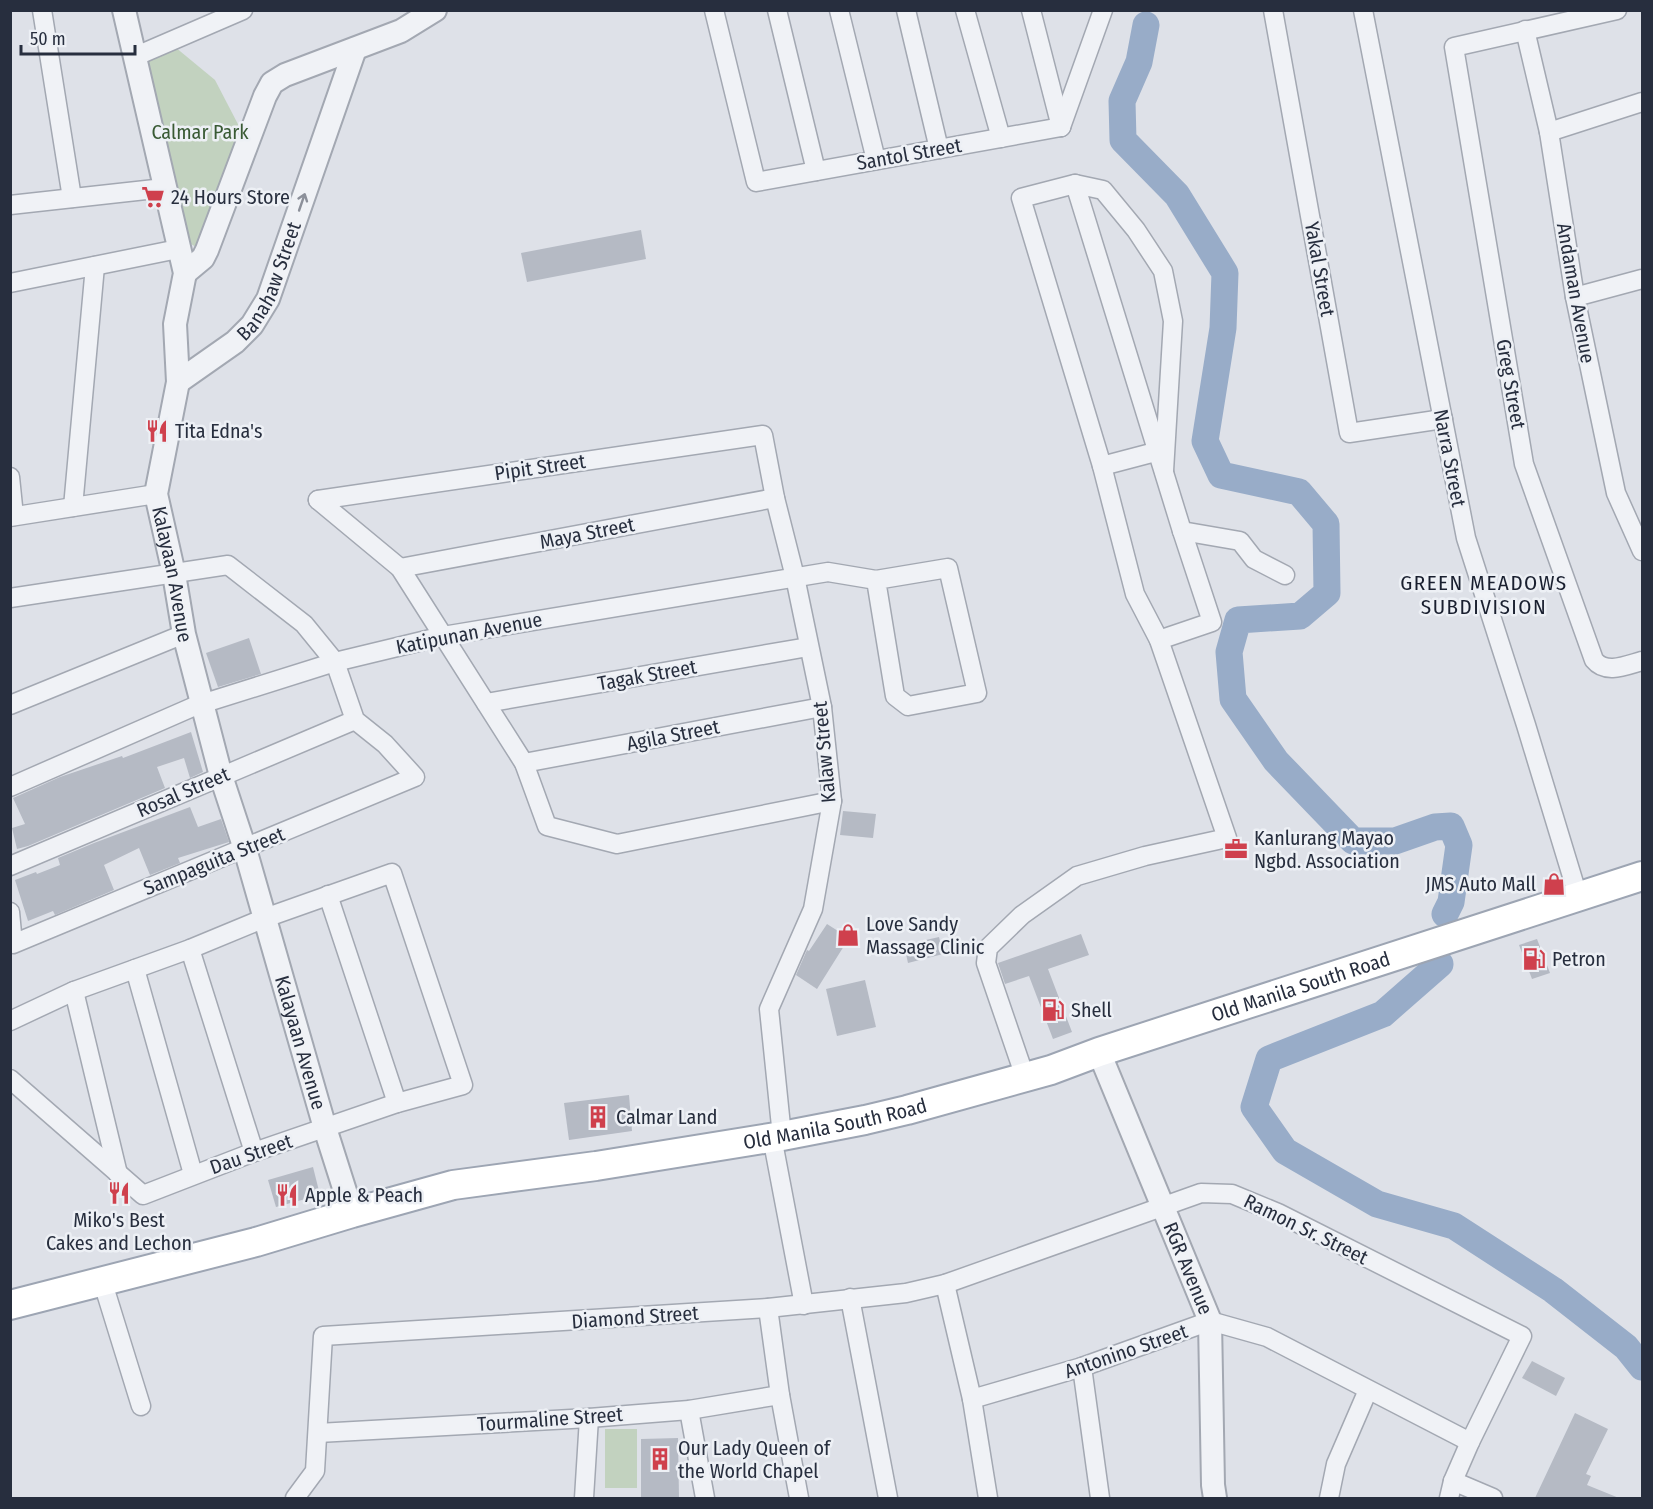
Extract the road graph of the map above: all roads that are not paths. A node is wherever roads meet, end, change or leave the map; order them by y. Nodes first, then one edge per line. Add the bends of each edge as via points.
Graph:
1 (42, 10) edge
2 (124, 10) edge
3 (243, 10) edge
4 (435, 10) edge
5 (714, 10) edge
6 (777, 10) edge
7 (839, 10) edge
8 (906, 10) edge
9 (965, 10) edge
10 (1031, 10) edge
11 (1103, 10) edge
12 (1273, 10) edge
13 (1363, 10) edge
14 (1617, 10) edge
15 (1525, 30) junction
16 (355, 49) junction
17 (134, 57) junction
18 (1642, 102) edge
19 (1062, 127) junction
20 (1550, 132) junction
21 (1001, 138) junction
22 (939, 149) junction
23 (876, 160) junction
24 (816, 171) junction
25 (1075, 184) junction
26 (164, 188) junction
27 (72, 198) junction
28 (10, 205) edge
29 (178, 249) junction
30 (95, 266) junction
31 (185, 273) junction
32 (1642, 280) edge
33 (10, 283) edge
34 (1575, 297) junction
35 (178, 382) junction
36 (1443, 419) junction
37 (763, 435) joint
38 (1159, 451) junction
39 (1102, 466) junction
40 (1164, 471) junction
41 (10, 477) edge
42 (156, 494) junction
43 (775, 498) junction
44 (73, 507) junction
45 (12, 517) edge
46 (1182, 531) junction
47 (1642, 551) edge
48 (400, 568) junction
49 (174, 574) junction
50 (1285, 575) dead end
51 (795, 577) junction
52 (876, 580) junction
53 (10, 597) edge
54 (184, 633) junction
55 (443, 636) junction
56 (1159, 640) junction
57 (808, 647) junction
58 (1642, 661) edge
59 (335, 662) junction
60 (202, 704) junction
61 (486, 704) junction
62 (10, 705) edge
63 (822, 707) junction
64 (355, 720) junction
65 (524, 763) junction
66 (221, 776) junction
67 (10, 786) edge
68 (832, 801) junction
69 (245, 849) junction
70 (10, 866) edge
71 (1642, 876) edge
72 (328, 895) junction
73 (1578, 896) junction
74 (10, 912) edge
75 (265, 918) junction
76 (190, 948) junction
77 (135, 969) junction
78 (74, 991) junction
79 (10, 1021) edge
80 (1099, 1052) junction
81 (1025, 1077) junction
82 (10, 1079) edge
83 (397, 1103) junction
84 (325, 1128) junction
85 (777, 1137) junction
86 (254, 1152) junction
87 (118, 1174) junction
88 (193, 1174) junction
89 (1163, 1205) junction
90 (352, 1213) junction
91 (102, 1280) junction
92 (945, 1284) junction
93 (850, 1298) junction
94 (10, 1305) edge
95 (804, 1305) junction
96 (768, 1308) junction
97 (1210, 1321) junction
98 (1082, 1367) junction
99 (1368, 1390) junction
100 (780, 1395) junction
101 (972, 1399) junction
102 (141, 1406) dead end
103 (689, 1410) junction
104 (589, 1418) junction
105 (318, 1433) junction
106 (1470, 1442) junction
107 (1451, 1490) edge
108 (295, 1498) edge
109 (584, 1498) edge
110 (705, 1498) edge
111 (799, 1498) edge
112 (888, 1498) edge
113 (988, 1498) edge
114 (1100, 1498) edge
115 (1215, 1498) edge
116 (1329, 1498) edge
117 (1493, 1498) edge

1 - 27 street
2 - 17 street, Kalayaan Avenue
3 - 17 street
4 - 16 street via 401,31
5 - 24 street, Santol Street via 756,182
6 - 24 street
7 - 23 street
8 - 22 street
9 - 21 street
10 - 19 street
11 - 19 street
12 - 36 street, Yakal Street via 1349,433
13 - 36 street, Narra Street
14 - 15 street
15 - 20 street, Andaman Avenue
15 - 58 street, Greg Street via 1454,47 1524,464 1594,660 1605,668
16 - 31 street via 272,83 207,250
35 -> 16 street, Banahaw Street via 236,342 268,299
17 - 26 street, Kalayaan Avenue
18 - 20 street
19 - 21 street, Santol Street
20 - 34 street, Andaman Avenue
21 - 22 street, Santol Street
22 - 23 street, Santol Street
23 - 24 street, Santol Street
25 - 38 street
25 - 39 street via 1021,198
25 - 40 street via 1103,190 1163,271 1173,321
26 - 27 street
26 - 29 street, Kalayaan Avenue
27 - 28 street
29 - 30 street
29 - 31 street, Kalayaan Avenue
30 - 33 street
30 - 44 street
31 - 35 street, Kalayaan Avenue via 175,324
32 - 34 street
34 - 47 street, Andaman Avenue via 1616,492
35 - 42 street, Kalayaan Avenue
36 - 73 street, Narra Street via 1466,538
37 - 43 street, Kalaw Street
37 - 48 street, Pipit Street via 318,500
38 - 39 street
38 - 40 street
39 - 56 street via 1135,594
40 - 46 street
41 - 45 street
42 - 44 street
42 - 49 street, Kalayaan Avenue
43 - 48 street, Maya Street
43 - 51 street, Kalaw Street
44 - 45 street
46 - 50 street via 1239,541 1254,559
46 - 56 street via 1212,622
48 - 55 street
49 - 53 street
49 - 54 street, Kalayaan Avenue
49 - 59 street via 228,565 304,624
51 - 52 street, Katipunan Avenue via 828,572
51 - 55 street, Katipunan Avenue
51 - 57 street, Kalaw Street
52 - 52 street, Katipunan Avenue via 895,696 908,706 977,693 948,568
54 - 60 street, Kalayaan Avenue
54 - 62 street
55 - 59 street, Katipunan Avenue
55 - 61 street
56 - 81 street via 1227,838 1077,876 1022,915 988,948 986,963
57 - 61 street, Tagak Street
57 - 63 street, Kalaw Street
59 - 60 street, Katipunan Avenue
59 - 64 street
60 - 66 street, Kalayaan Avenue
60 - 67 street, Katipunan Avenue
61 - 65 street
63 - 65 street, Agila Street
63 - 68 street, Kalaw Street
64 - 66 street, Rosal Street
64 - 69 street, Sampaguita Street via 385,744 415,777
65 - 68 street via 547,825 617,844
66 - 69 street, Kalayaan Avenue
66 - 70 street, Rosal Street
68 - 85 street, Kalaw Street via 813,909 769,1009
69 - 74 street, Sampaguita Street via 13,944
69 - 75 street, Kalayaan Avenue
71 - 73 main road, Old Manila South Road
72 - 75 street
72 - 83 street
72 - 83 street, Dau Street via 392,873 463,1085
73 - 80 main road, Old Manila South Road
75 - 76 street
75 - 84 street, Kalayaan Avenue
76 - 77 street
76 - 86 street
77 - 78 street
77 - 88 street
78 - 79 street
78 - 87 street
80 - 81 main road, Old Manila South Road
80 - 89 street, RGR Avenue
81 - 85 main road, Old Manila South Road via 907,1110
82 - 87 street
83 - 84 street, Dau Street
84 - 86 street, Dau Street
84 - 90 street, Kalayaan Avenue
85 - 90 main road, Old Manila South Road via 453,1185
85 - 95 street, Kalaw Street
86 - 88 street, Dau Street
87 - 88 street, Dau Street via 143,1195
89 - 92 street, Ramon Sr. Street
89 - 97 street, RGR Avenue
89 - 106 street, Ramon Sr. Street via 1201,1193 1232,1194 1278,1213 1522,1336
90 - 91 main road, Old Manila South Road via 256,1242
91 - 94 main road, Old Manila South Road
91 - 102 street
92 - 93 street, Diamond Street via 906,1293
92 - 101 street
93 - 95 street, Diamond Street
93 - 112 street
95 - 96 street, Diamond Street
96 - 100 street
96 - 105 street, Diamond Street via 323,1336
97 - 98 street, Antonino Street
97 - 99 street, Antonino Street via 1267,1337
97 - 115 street, RGR Avenue
98 - 101 street, Antonino Street
98 - 114 street
99 - 106 street, Antonino Street
99 - 116 street via 1336,1464
100 - 103 street, Tourmaline Street
100 - 111 street
101 - 113 street
103 - 104 street, Tourmaline Street
103 - 110 street
104 - 105 street, Tourmaline Street
104 - 109 street
105 - 108 street via 315,1471
106 - 107 street
107 - 117 street

